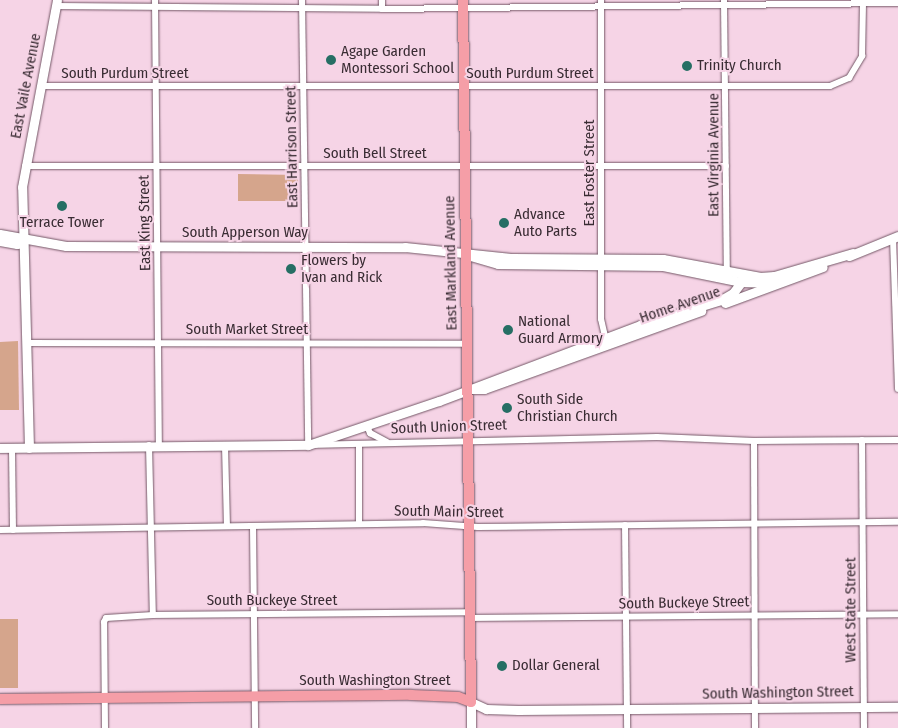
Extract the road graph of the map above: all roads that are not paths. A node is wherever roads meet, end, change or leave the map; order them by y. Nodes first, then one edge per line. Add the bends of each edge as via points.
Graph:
1 (382, 0) edge
2 (884, 2) edge
3 (56, 3) edge
4 (155, 3) edge
5 (724, 3) edge
6 (898, 3) edge
7 (302, 4) edge
8 (464, 4) edge
9 (601, 4) edge
10 (864, 4) junction
11 (382, 9) junction
12 (41, 86) junction
13 (726, 86) junction
14 (156, 87) junction
15 (304, 87) junction
16 (464, 87) junction
17 (601, 87) junction
18 (25, 166) junction
19 (726, 166) junction
20 (156, 167) junction
21 (305, 167) junction
22 (465, 167) junction
23 (602, 167) junction
24 (0, 234) edge
25 (896, 237) edge
26 (24, 240) junction
27 (0, 241) edge
28 (157, 247) junction
29 (306, 247) junction
30 (853, 252) junction
31 (466, 254) junction
32 (603, 261) junction
33 (727, 275) junction
34 (793, 278) junction
35 (744, 279) junction
36 (606, 341) junction
37 (26, 343) junction
38 (158, 343) junction
39 (307, 343) junction
40 (467, 344) junction
41 (898, 389) edge
42 (467, 390) junction
43 (367, 426) junction
44 (862, 440) junction
45 (898, 440) edge
46 (468, 441) junction
47 (754, 441) junction
48 (390, 444) junction
49 (150, 445) junction
50 (159, 445) junction
51 (226, 445) junction
52 (308, 445) junction
53 (359, 445) junction
54 (0, 448) edge
55 (12, 448) junction
56 (29, 448) junction
57 (898, 522) edge
58 (863, 523) junction
59 (359, 524) junction
60 (754, 524) junction
61 (469, 525) junction
62 (625, 525) junction
63 (226, 526) junction
64 (253, 526) junction
65 (152, 527) junction
66 (0, 530) edge
67 (13, 530) junction
68 (253, 614) junction
69 (864, 614) junction
70 (898, 614) edge
71 (152, 615) junction
72 (470, 615) junction
73 (755, 615) junction
74 (625, 616) junction
75 (255, 696) junction
76 (104, 697) junction
77 (0, 699) edge
78 (471, 702) junction
79 (898, 707) edge
80 (864, 708) junction
81 (755, 709) junction
82 (627, 710) junction
83 (105, 728) edge
84 (255, 728) edge
85 (471, 728) edge
86 (627, 728) edge
87 (755, 728) edge
88 (864, 728) edge

1 - 11 street
2 - 6 street
2 - 10 street
3 - 4 street
3 - 12 main road, East Vaile Avenue
4 - 7 street
4 - 14 street, East King Street
5 - 9 street
5 - 10 street
5 - 13 street, East Virginia Avenue
7 - 11 street
7 - 15 street, East Harrison Street
8 - 9 street
8 - 11 street
8 - 16 main road, East Markland Avenue
9 - 17 street, East Foster Street
10 - 13 street, South Purdum Street via 862,56 856,70 844,82 830,86
12 - 14 street, South Purdum Street
12 - 18 main road, East Vaile Avenue
13 - 17 street, South Purdum Street
13 - 19 street, East Virginia Avenue
14 - 15 street, South Purdum Street
14 - 20 street, East King Street
15 - 16 street, South Purdum Street
15 - 21 street, East Harrison Street
16 - 17 street, South Purdum Street
16 - 22 main road, East Markland Avenue
17 - 23 street, East Foster Street
18 - 20 street, South Bell Street
18 - 26 main road, East Vaile Avenue via 22,187
19 - 23 street, South Bell Street
19 - 33 street, East Virginia Avenue
20 - 21 street, South Bell Street
20 - 28 street, East King Street
21 - 22 street, South Bell Street
21 - 29 street, East Harrison Street
22 - 23 street, South Bell Street
22 - 31 main road, East Markland Avenue
23 - 32 street, East Foster Street
24 - 26 main road, South Apperson Way
25 - 30 main road, Home Avenue
25 - 41 street
26 - 27 main road, South Apperson Way via 16,244
26 - 28 main road, South Apperson Way via 66,246
26 - 37 main road, East Vaile Avenue
28 - 29 main road, South Apperson Way
28 - 38 street, East King Street
29 - 31 main road, South Apperson Way via 405,247
29 - 39 street, East Harrison Street
30 - 34 main road, Home Avenue
30 - 35 main road, South Apperson Way via 774,276
31 - 32 main road, South Apperson Way via 498,264
31 - 40 main road, East Markland Avenue
32 - 33 main road, South Apperson Way
32 - 36 street, East Foster Street via 601,319
33 - 35 main road, South Apperson Way
34 - 35 main road, South Apperson Way via 762,284
34 - 36 main road, Home Avenue
35 - 36 main road, Home Avenue via 729,297
36 - 42 main road, Home Avenue via 484,389
37 - 38 street, South Market Street
37 - 56 main road, East Vaile Avenue
38 - 39 street, South Market Street
38 - 50 street, East King Street
39 - 40 street, South Market Street
39 - 52 street, East Harrison Street
40 - 42 main road, East Markland Avenue
42 - 43 main road, Home Avenue
42 - 46 main road, East Markland Avenue
43 - 48 street via 376,438
43 - 52 main road, Home Avenue
44 - 45 street, South Union Street
44 - 47 street, South Union Street
44 - 58 street, West State Street
46 - 47 street, South Union Street via 660,437
46 - 48 street, South Union Street
46 - 61 main road, East Markland Avenue
47 - 60 street
48 - 53 street, South Union Street
49 - 50 main road, South Union Street
49 - 56 main road, South Union Street
49 - 65 street
50 - 51 main road, South Union Street
51 - 52 main road, South Union Street
51 - 63 street
52 - 53 street, South Union Street
53 - 59 street
54 - 55 main road, South Union Street
55 - 56 main road, South Union Street
55 - 67 street
57 - 58 street, South Main Street
58 - 60 street, South Main Street
58 - 69 street, West State Street
59 - 61 street, South Main Street
59 - 64 street, South Main Street
60 - 62 street, South Main Street
60 - 73 street
61 - 62 street, South Main Street
61 - 72 main road, East Markland Avenue
62 - 74 street
63 - 64 street, South Main Street
63 - 65 street, South Main Street
64 - 68 street
65 - 67 street, South Main Street
65 - 71 street
66 - 67 street, South Main Street
68 - 71 street, South Buckeye Street
68 - 72 street, South Buckeye Street
68 - 75 street
69 - 70 street, South Buckeye Street
69 - 73 street, South Buckeye Street
69 - 80 street, West State Street
71 - 76 street, South Buckeye Street via 104,620
72 - 74 street, South Buckeye Street
72 - 78 main road, East Markland Avenue
73 - 74 street, South Buckeye Street
73 - 81 street
74 - 82 street
75 - 76 main road, South Washington Street
75 - 78 main road, South Washington Street via 412,695 458,697
75 - 84 street
76 - 77 main road, South Washington Street
76 - 83 street
78 - 82 main road, South Washington Street via 486,709
78 - 85 main road
79 - 80 main road, South Washington Street
80 - 81 main road, South Washington Street
80 - 88 street, West State Street
81 - 82 main road, South Washington Street
81 - 87 street
82 - 86 street

